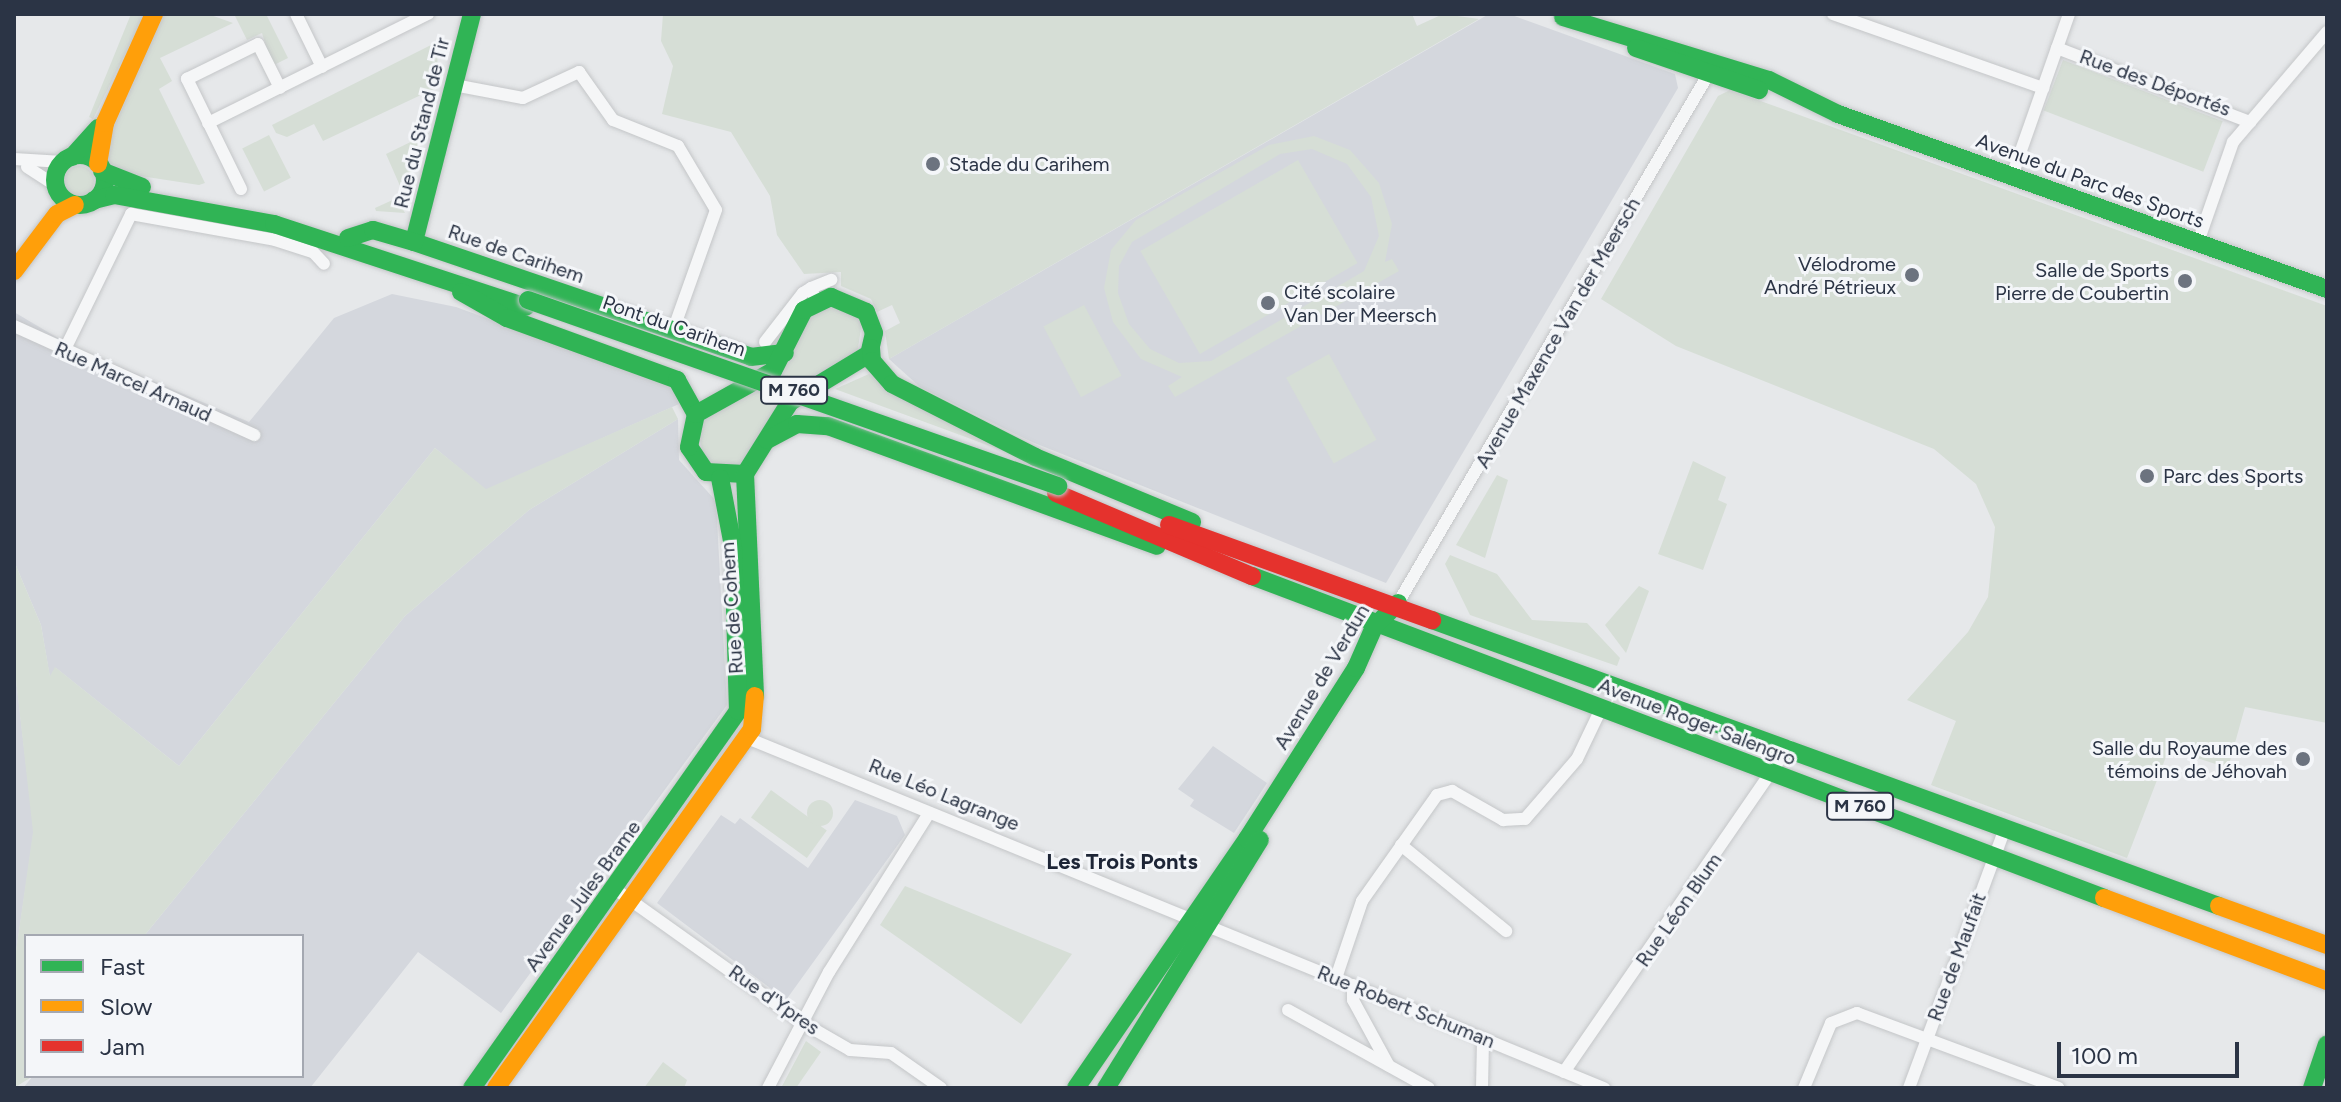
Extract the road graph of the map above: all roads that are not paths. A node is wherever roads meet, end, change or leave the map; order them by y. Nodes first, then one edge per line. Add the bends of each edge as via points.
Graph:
1 (154, 14) edge
2 (296, 14) edge
3 (395, 14) edge
4 (428, 14) edge
5 (472, 14) edge
6 (2069, 14) edge
7 (1841, 15) edge
8 (1558, 16) edge
9 (402, 27) junction
10 (2327, 32) edge
11 (2057, 48) junction
12 (322, 67) junction
13 (1712, 68) junction
14 (454, 85) junction
15 (280, 88) junction
16 (2043, 88) junction
17 (113, 106) junction
18 (2250, 122) junction
19 (208, 123) junction
20 (14, 159) edge
21 (68, 160) junction
22 (100, 168) junction
23 (2012, 176) junction
24 (56, 188) junction
25 (241, 189) dead end
26 (94, 200) junction
27 (75, 205) junction
28 (2198, 242) junction
29 (14, 251) edge
30 (412, 256) junction
31 (324, 264) dead end
32 (14, 271) edge
33 (450, 280) junction
34 (831, 280) dead end
35 (2327, 289) edge
36 (813, 294) junction
37 (527, 304) junction
38 (14, 326) edge
39 (673, 331) junction
40 (765, 342) dead end
41 (871, 348) junction
42 (64, 351) junction
43 (785, 353) junction
44 (696, 414) junction
45 (254, 435) dead end
46 (767, 440) junction
47 (745, 474) junction
48 (720, 478) junction
49 (1057, 490) junction
50 (1252, 553) junction
51 (1246, 574) junction
52 (1398, 603) junction
53 (1381, 630) junction
54 (748, 638) junction
55 (751, 680) junction
56 (1601, 709) junction
57 (730, 729) junction
58 (747, 738) junction
59 (1790, 746) junction
60 (1774, 775) junction
61 (929, 813) junction
62 (2006, 826) junction
63 (1401, 845) junction
64 (1994, 857) junction
65 (615, 889) junction
66 (631, 900) junction
67 (1187, 920) junction
68 (1207, 927) junction
69 (1506, 931) dead end
70 (2327, 945) edge
71 (1336, 978) junction
72 (2327, 981) edge
73 (1353, 985) junction
74 (1288, 1010) dead end
75 (803, 1023) junction
76 (1483, 1039) junction
77 (1927, 1040) junction
78 (2327, 1044) edge
79 (1389, 1066) junction
80 (483, 1072) junction
81 (1564, 1072) junction
82 (501, 1086) edge
83 (472, 1088) edge
84 (768, 1088) edge
85 (941, 1088) edge
86 (1076, 1088) edge
87 (1106, 1088) edge
88 (1429, 1088) edge
89 (1482, 1088) edge
90 (1604, 1088) edge
91 (1804, 1088) edge
92 (1909, 1088) edge
93 (2059, 1088) edge
94 (2312, 1088) edge

1 - 17 main road
2 - 12 street
3 - 9 street
4 - 9 street, Rue du Stand de Tir
5 - 14 main road, Rue du Stand de Tir
6 - 11 street
7 - 16 street
8 - 13 main road, Avenue du Parc des Sports
9 - 12 street, Rue du Stand de Tir
10 - 18 street
11 - 16 street
11 - 18 street, Rue des Déportés
12 - 15 street, Rue du Stand de Tir
13 - 23 main road, Avenue du Parc des Sports
13 - 52 street, Avenue Maxence Van der Meersch
14 - 30 main road, Rue du Stand de Tir
14 - 39 street via 523,98 579,72 613,120 678,146 716,210
15 - 19 street, Rue du Stand de Tir
15 - 19 street via 258,44 187,79
16 - 23 street
17 - 21 main road
17 - 22 main road
18 - 28 street via 2230,147
19 - 25 street
20 - 21 street
20 - 24 street
21 - 22 main road
21 - 24 main road
22 - 26 main road
22 - 30 main road via 119,182 262,210 348,238 373,230
23 - 28 main road, Avenue du Parc des Sports
24 - 27 main road
24 - 29 main road
26 - 27 main road, Rue de Carihem
26 - 30 main road, Rue de Carihem / M 760 via 114,195
27 - 32 main road via 57,214
28 - 35 main road, Avenue du Parc des Sports
30 - 33 main road, Pont du Carihem / M 760
30 - 37 main road, Pont du Carihem / M 760
30 - 39 main road, Rue de Carihem
31 - 42 street via 313,252 275,240 131,214
33 - 37 main road, Pont du Carihem / M 760
33 - 44 main road via 507,318 677,380
34 - 36 street
36 - 40 street
36 - 41 main road via 861,307 872,326
36 - 43 main road
37 - 49 main road, Pont du Carihem / M 760, bridge
38 - 42 street, Rue Marcel Arnaud
39 - 43 main road, Rue de Carihem via 756,359
41 - 46 main road via 858,365 799,395
41 - 50 main road via 882,376 906,392
42 - 45 street, Rue Marcel Arnaud
43 - 44 main road via 763,381
44 - 48 main road via 690,452
46 - 47 main road
46 - 51 main road via 797,424 828,426
47 - 48 main road
47 - 54 main road, Rue de Cohem
48 - 54 main road, Rue de Cohem
49 - 50 main road, Avenue Roger Salengro / M 760
49 - 51 main road, Avenue Roger Salengro / M 760
50 - 52 main road, Avenue Roger Salengro / M 760
51 - 53 main road, Avenue Roger Salengro / M 760
52 - 53 main road, Avenue de Verdun
52 - 59 main road, Avenue Roger Salengro / M 760
53 - 56 main road, Avenue Roger Salengro / M 760
53 - 67 main road, Avenue de Verdun
53 - 68 main road, Avenue de Verdun
54 - 55 main road, Rue de Cohem
55 - 57 main road, Rue de Cohem
55 - 58 main road, Rue de Cohem
56 - 60 main road, Avenue Roger Salengro / M 760
56 - 63 street via 1580,754 1529,818 1506,822 1445,790
57 - 58 main road, Rue Léo Lagrange
57 - 65 main road, Avenue Jules Brame
58 - 61 street, Rue Léo Lagrange
58 - 66 main road, Avenue Jules Brame
59 - 60 street, Rue Léon Blum
59 - 62 main road, Avenue Roger Salengro / M 760
60 - 64 main road, Avenue Roger Salengro / M 760
60 - 81 street, Rue Léon Blum
61 - 67 street, Rue Léo Lagrange
61 - 75 street
62 - 64 street, Rue de Maufait
62 - 70 main road, Avenue Roger Salengro / M 760
63 - 69 street
63 - 71 street via 1362,901
64 - 72 main road, Avenue Roger Salengro / M 760
64 - 77 street, Rue de Maufait
65 - 66 street, Rue d'Ypres
65 - 80 main road, Avenue Jules Brame
66 - 75 street, Rue d'Ypres
66 - 82 main road, Avenue Jules Brame
67 - 68 street, Rue Léo Lagrange
67 - 86 main road, Avenue de Verdun
68 - 71 street, Rue Robert Schuman
68 - 87 main road, Avenue de Verdun
71 - 73 street, Rue Robert Schuman
73 - 76 street, Rue Robert Schuman
73 - 79 street via 1353,1000
74 - 79 street
75 - 84 street
75 - 85 street, Rue d'Ypres via 850,1050 891,1053
76 - 81 street, Rue Robert Schuman
76 - 89 street
77 - 91 street via 1864,1014 1841,1016 1828,1028
77 - 92 street, Rue de Maufait
77 - 93 street
78 - 94 main road
79 - 88 street
80 - 82 street
80 - 83 main road, Avenue Jules Brame
81 - 90 street, Rue Robert Schuman

